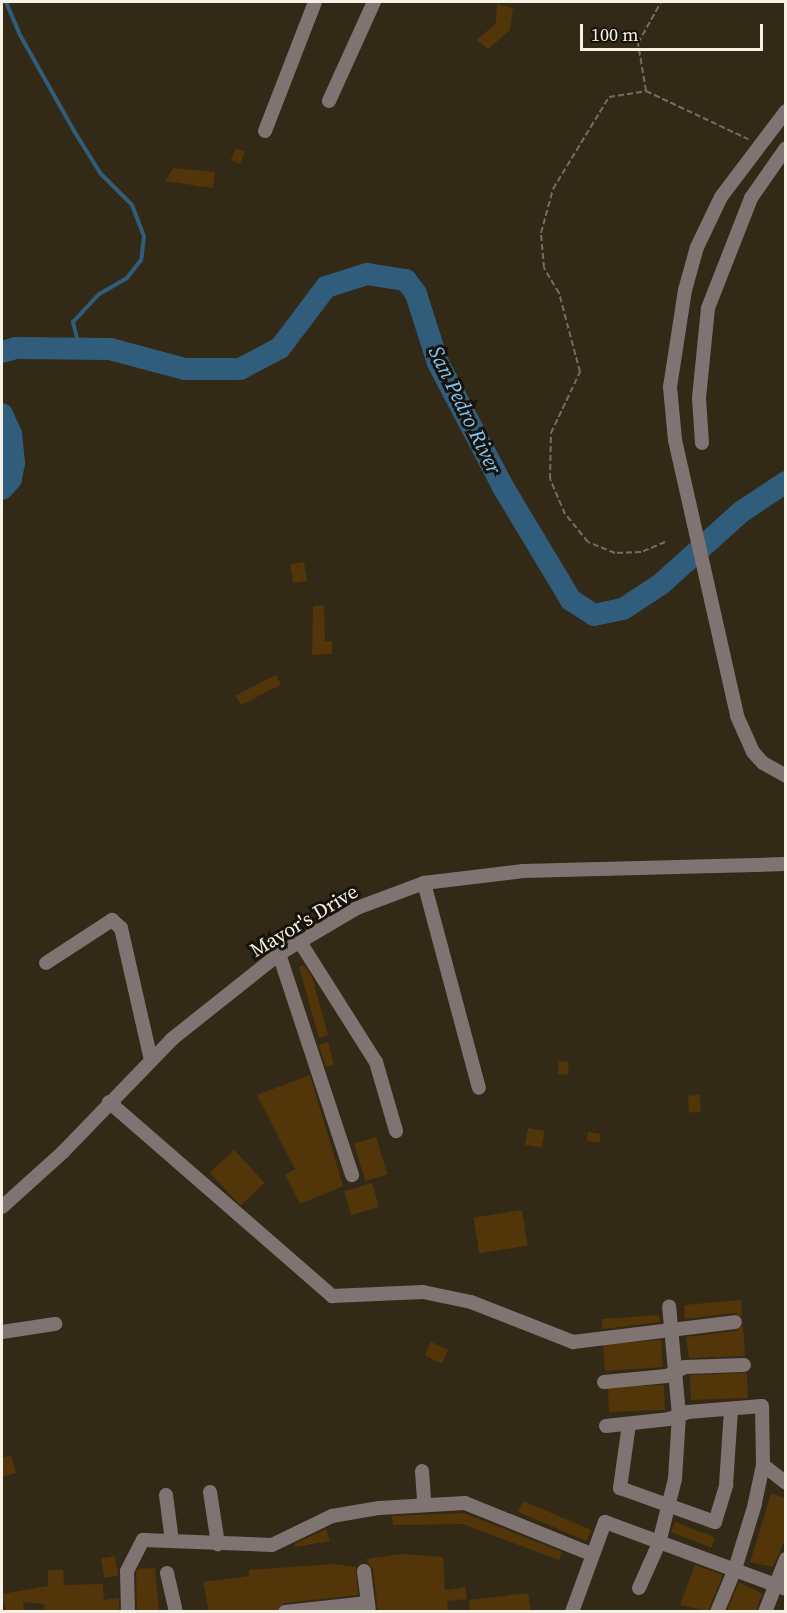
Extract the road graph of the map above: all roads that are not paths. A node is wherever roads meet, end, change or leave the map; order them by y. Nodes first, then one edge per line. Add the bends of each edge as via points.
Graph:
1 (315, 2) edge
2 (374, 2) edge
3 (329, 101) dead end
4 (786, 111) edge
5 (265, 131) dead end
6 (786, 148) edge
7 (702, 443) dead end
8 (786, 776) edge
9 (786, 864) edge
10 (424, 883) junction
11 (300, 942) junction
12 (279, 954) junction
13 (46, 963) dead end
14 (151, 1060) junction
15 (479, 1088) dead end
16 (109, 1102) junction
17 (396, 1131) dead end
18 (352, 1174) dead end
19 (2, 1207) edge
20 (669, 1306) dead end
21 (735, 1322) dead end
22 (55, 1324) dead end
23 (671, 1330) junction
24 (2, 1332) edge
25 (744, 1365) dead end
26 (675, 1372) junction
27 (603, 1382) dead end
28 (730, 1409) junction
29 (679, 1415) junction
30 (629, 1424) junction
31 (606, 1426) dead end
32 (763, 1465) junction
33 (422, 1471) dead end
34 (786, 1483) edge
35 (210, 1492) dead end
36 (166, 1495) dead end
37 (424, 1503) junction
38 (666, 1507) junction
39 (172, 1541) junction
40 (659, 1543) junction
41 (218, 1544) junction
42 (591, 1554) junction
43 (786, 1559) edge
44 (735, 1569) junction
45 (364, 1571) dead end
46 (166, 1573) dead end
47 (781, 1587) edge
48 (639, 1588) dead end
49 (369, 1607) edge
50 (128, 1611) edge
51 (176, 1611) edge
52 (285, 1611) edge
53 (572, 1611) edge
54 (717, 1611) edge
55 (765, 1611) edge

1 - 5 street
2 - 3 street
4 - 8 street via 721,197 697,247 670,387 675,440 737,716 753,752 763,763
6 - 7 street via 752,198 708,308 699,398
9 - 10 street, Mayor's Drive via 523,871
10 - 11 street, Mayor's Drive via 357,908
10 - 15 street
11 - 12 street, Mayor's Drive
11 - 17 street via 376,1062
12 - 14 street, Mayor's Drive
12 - 18 street
13 - 14 street via 112,920 121,928
14 - 16 street, Mayor's Drive
16 - 19 street, Mayor's Drive via 63,1152
16 - 23 street via 332,1296 442,1296 471,1302 573,1342
20 - 23 street
21 - 23 street
22 - 24 street
23 - 26 street
25 - 26 street via 685,1367
26 - 27 street
26 - 29 street
28 - 29 street
28 - 32 street via 762,1406
28 - 38 street via 731,1439 719,1518 710,1522
29 - 30 street
29 - 38 street via 675,1479
30 - 31 street
30 - 38 street via 620,1488
32 - 34 street
32 - 44 street
33 - 37 street
35 - 41 street
36 - 39 street
37 - 41 street via 332,1516 264,1546
37 - 42 street via 465,1503
38 - 40 street
39 - 41 street
39 - 50 street via 143,1540 127,1571
40 - 42 street via 604,1522
40 - 44 street
40 - 48 street
42 - 53 street
43 - 47 street
44 - 47 street
44 - 54 street
45 - 49 street
46 - 51 street
47 - 55 street
49 - 52 street

